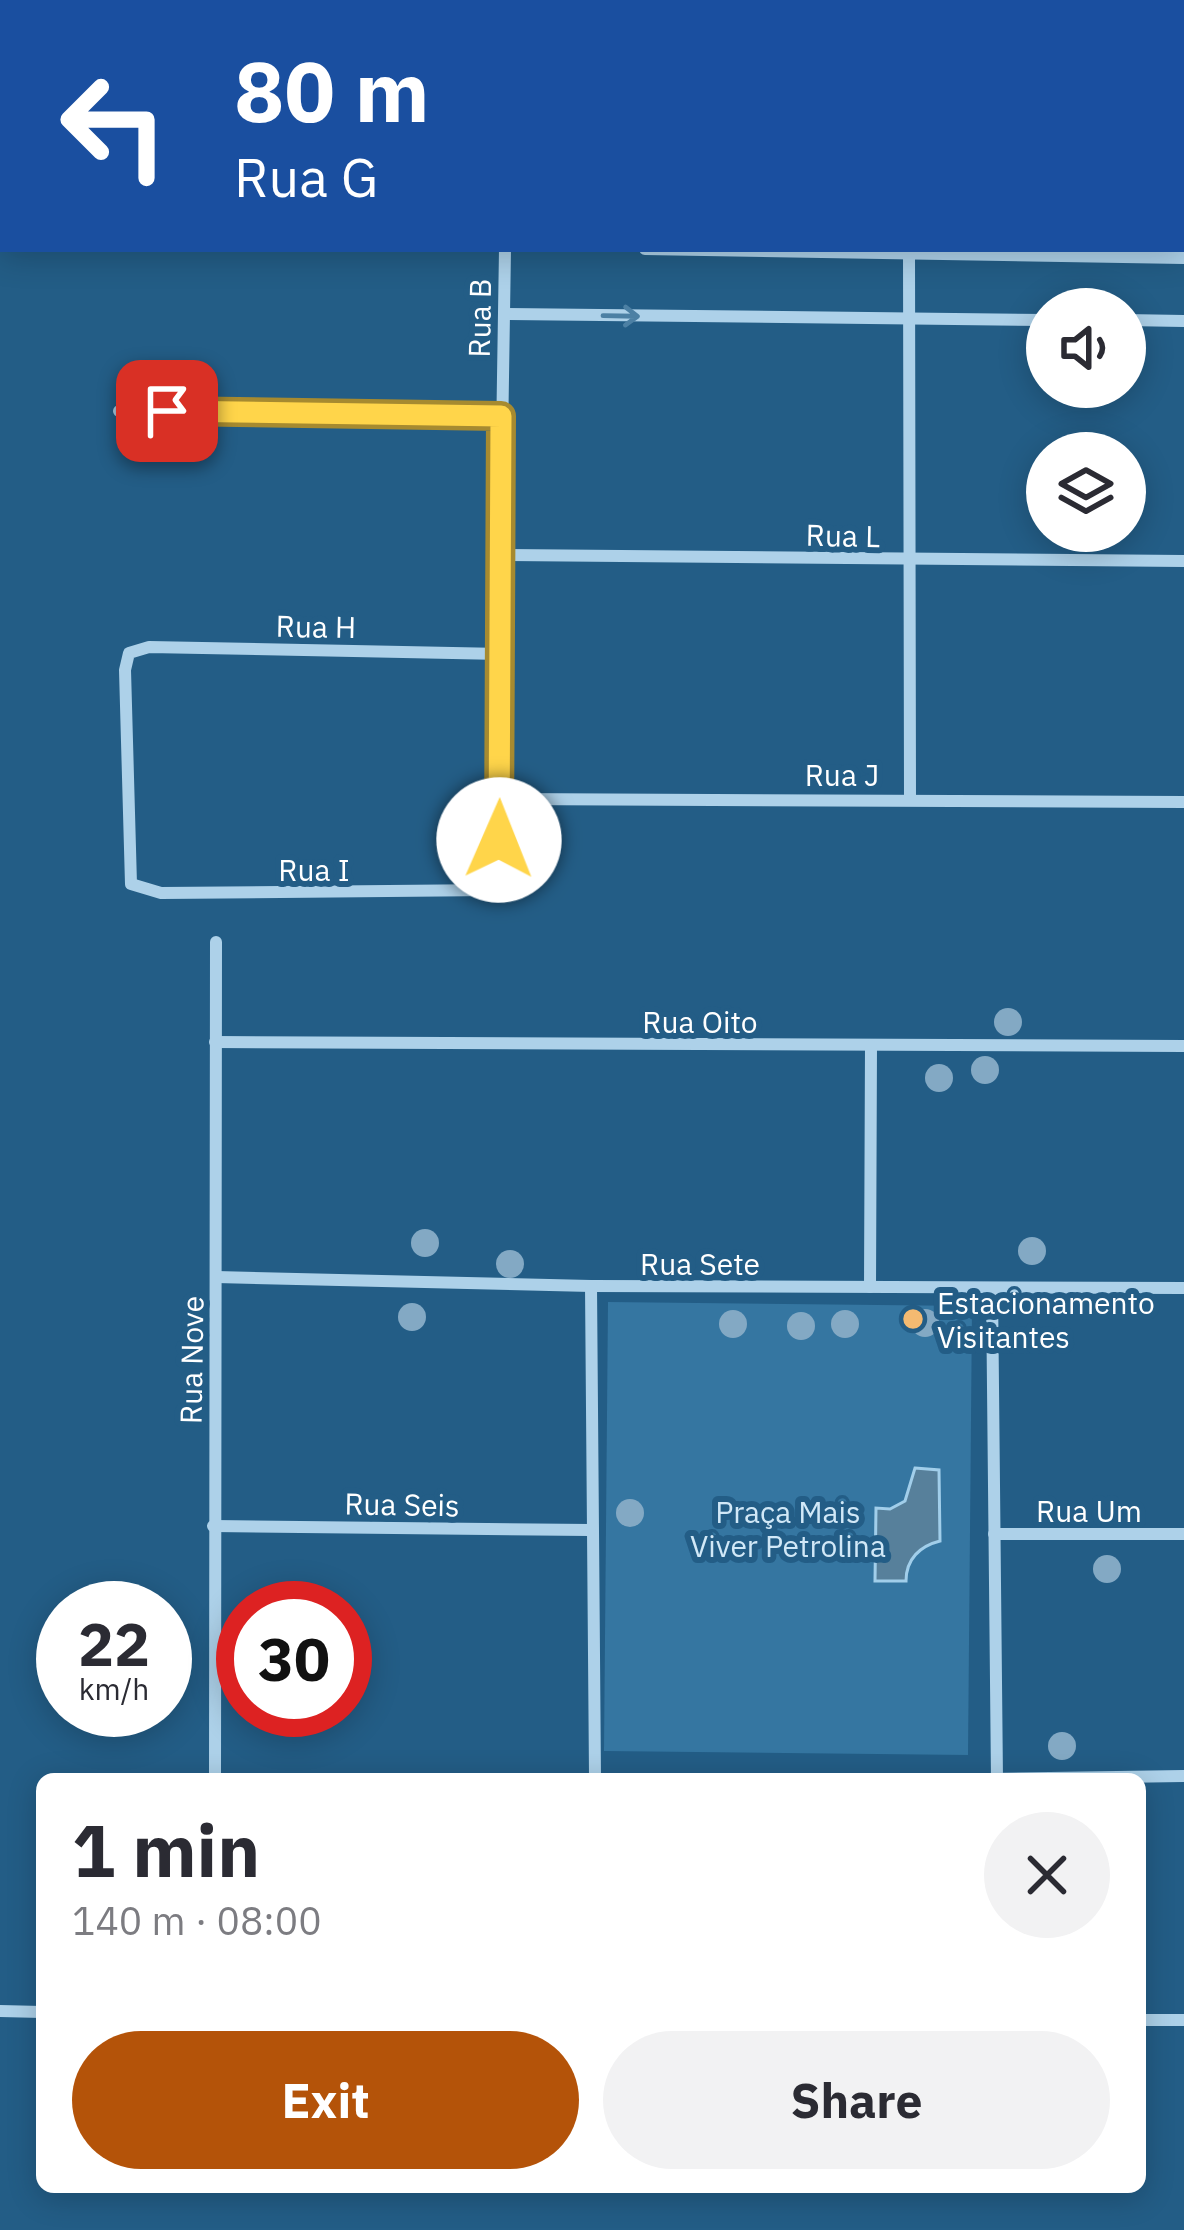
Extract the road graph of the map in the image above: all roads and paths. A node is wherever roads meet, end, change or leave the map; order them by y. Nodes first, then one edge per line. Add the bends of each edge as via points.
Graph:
1 (505, 252) edge
2 (843, 252) edge
3 (909, 253) junction
4 (1184, 258) edge
5 (504, 314) junction
6 (913, 320) junction
7 (1026, 320) edge
8 (1146, 320) edge
9 (1184, 321) edge
10 (119, 411) dead end
11 (501, 416) junction
12 (501, 555) junction
13 (907, 560) junction
14 (1184, 561) edge
15 (502, 654) junction
16 (910, 798) junction
17 (500, 799) junction
18 (1184, 802) edge
19 (134, 886) joint
20 (495, 890) joint
21 (216, 942) dead end
22 (215, 1042) junction
23 (871, 1046) junction
24 (1184, 1046) edge
25 (216, 1277) junction
26 (591, 1286) junction
27 (870, 1287) junction
28 (1184, 1288) edge
29 (992, 1289) junction
30 (213, 1526) junction
31 (590, 1529) junction
32 (994, 1534) junction
33 (1184, 1534) edge
34 (215, 1773) edge
35 (595, 1773) edge
36 (997, 1773) edge
37 (1184, 1776) edge
38 (1146, 1777) edge
39 (0, 2011) edge
40 (36, 2012) edge
41 (1146, 2020) edge
42 (1184, 2020) edge

1 - 5 street, Rua B
2 - 3 street
3 - 4 street
3 - 6 street
5 -> 6 street
5 - 11 street, Rua B
6 - 7 street
6 - 13 street
8 - 9 street
10 - 11 street
11 - 12 street, Rua B
12 - 13 street, Rua L
12 - 15 street, Rua B
13 - 14 street, Rua L
13 - 16 street
15 - 17 street, Rua B
15 - 19 street, Rua H via 149,647 130,653
16 - 17 street, Rua J
16 - 18 street, Rua J
17 - 20 street, Rua B
19 - 20 street, Rua I via 161,893
21 - 22 street, Rua Nove
22 - 23 street, Rua Oito
22 - 25 street, Rua Nove
23 - 24 street, Rua Oito
23 - 27 street
25 - 26 street, Rua Sete
25 - 30 street, Rua Nove
26 - 27 street, Rua Sete
26 - 31 street
27 - 29 street, Rua Sete
28 - 29 street, Rua Sete
29 - 32 street
30 - 31 street, Rua Seis
30 - 34 street, Rua Nove
31 - 35 street
32 - 33 street, Rua Um
32 - 36 street
37 - 38 street
39 - 40 street
41 - 42 street

